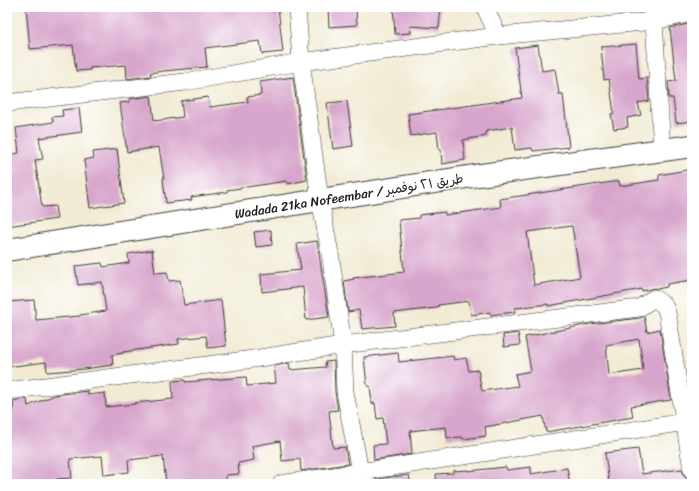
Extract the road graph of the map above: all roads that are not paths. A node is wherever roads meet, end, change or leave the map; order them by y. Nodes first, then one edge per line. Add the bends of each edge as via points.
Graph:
1 (297, 7) edge
2 (485, 7) edge
3 (692, 13) edge
4 (652, 14) edge
5 (498, 36) junction
6 (301, 62) junction
7 (7, 103) edge
8 (692, 146) edge
9 (662, 150) junction
10 (320, 200) junction
11 (7, 250) edge
12 (343, 345) junction
13 (7, 391) edge
14 (688, 422) edge
15 (692, 470) edge
16 (360, 478) edge
17 (281, 484) edge

1 - 6 street
2 - 5 street
3 - 4 street
4 - 5 street
4 - 9 street
5 - 6 street
6 - 7 street via 185,82
6 - 10 street
8 - 9 street, Wadada 21ka Nofeembar / طريق ٢١ نوفمبر
9 - 10 street, Wadada 21ka Nofeembar / طريق ٢١ نوفمبر
10 - 11 street, Wadada 21ka Nofeembar / طريق ٢١ نوفمبر
10 - 12 street
12 - 13 street
12 - 14 street via 639,308 654,298 664,305 667,312
12 - 16 street via 345,392
14 - 15 street
14 - 16 street
16 - 17 street

